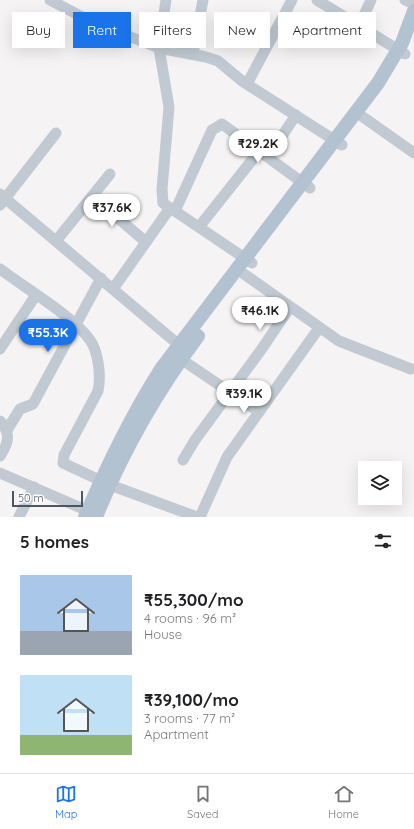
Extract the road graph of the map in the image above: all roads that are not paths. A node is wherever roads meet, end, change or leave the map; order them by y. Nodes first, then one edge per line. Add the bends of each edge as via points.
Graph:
1 (50, 0) edge
2 (166, 0) edge
3 (203, 0) edge
4 (292, 0) edge
5 (317, 0) edge
6 (371, 0) edge
7 (405, 0) edge
8 (414, 4) edge
9 (164, 12) edge
10 (336, 12) edge
11 (365, 12) edge
12 (414, 12) edge
13 (414, 33) edge
14 (376, 36) edge
15 (139, 40) edge
16 (159, 48) joint
17 (402, 52) junction
18 (193, 54) junction
19 (247, 84) junction
20 (366, 109) junction
21 (296, 115) junction
22 (56, 133) dead end
23 (339, 143) junction
24 (414, 153) edge
25 (264, 154) junction
26 (110, 174) dead end
27 (306, 185) junction
28 (92, 196) junction
29 (2, 199) edge
30 (172, 210) junction
31 (199, 227) junction
32 (56, 241) junction
33 (146, 242) junction
34 (247, 265) junction
35 (0, 269) edge
36 (101, 278) junction
37 (113, 289) junction
38 (36, 295) junction
39 (290, 307) junction
40 (76, 324) junction
41 (319, 328) junction
42 (0, 349) edge
43 (178, 352) junction
44 (411, 369) dead end
45 (230, 392) junction
46 (259, 412) junction
47 (0, 421) edge
48 (7, 430) junction
49 (0, 456) edge
50 (183, 460) dead end
51 (0, 473) edge
52 (106, 483) junction
53 (34, 487) junction
54 (91, 515) edge
55 (19, 517) edge
56 (199, 517) edge

1 - 15 street via 90,21
2 - 9 street
3 - 18 street
4 - 19 street
5 - 10 street
6 - 11 street
7 - 8 street
12 - 17 main road
13 - 17 main road
14 - 17 street
16 - 18 street
16 - 30 street via 169,107 162,197 163,203
17 - 20 main road via 378,84
18 - 19 street via 218,61
19 - 21 street
20 - 23 main road
20 - 24 street
21 - 23 street
21 - 25 street
22 - 29 street
23 - 27 main road
25 - 27 street
25 - 30 street via 228,127 222,124 216,126
25 - 31 street
26 - 28 street
27 - 34 main road
28 - 32 street
28 - 33 street
29 - 32 street
30 - 31 street
30 - 33 street
31 - 34 street
32 - 36 street
33 - 37 street
34 - 39 street
34 - 43 main road
35 - 38 street
36 - 37 street
36 - 40 street
37 - 43 street
38 - 40 street
38 - 42 street
39 - 41 street
39 - 45 street
40 - 48 street via 33,404 20,409
40 - 52 street via 91,341 100,382 98,391 62,463
41 - 44 street via 352,347
41 - 46 street
43 - 45 street
43 - 52 main road via 139,404
45 - 46 street
45 - 50 street
46 - 56 street via 227,457
47 - 48 street
48 - 49 street via 9,439
51 - 53 street
52 - 54 main road
52 - 56 street
53 - 54 street
53 - 55 street

